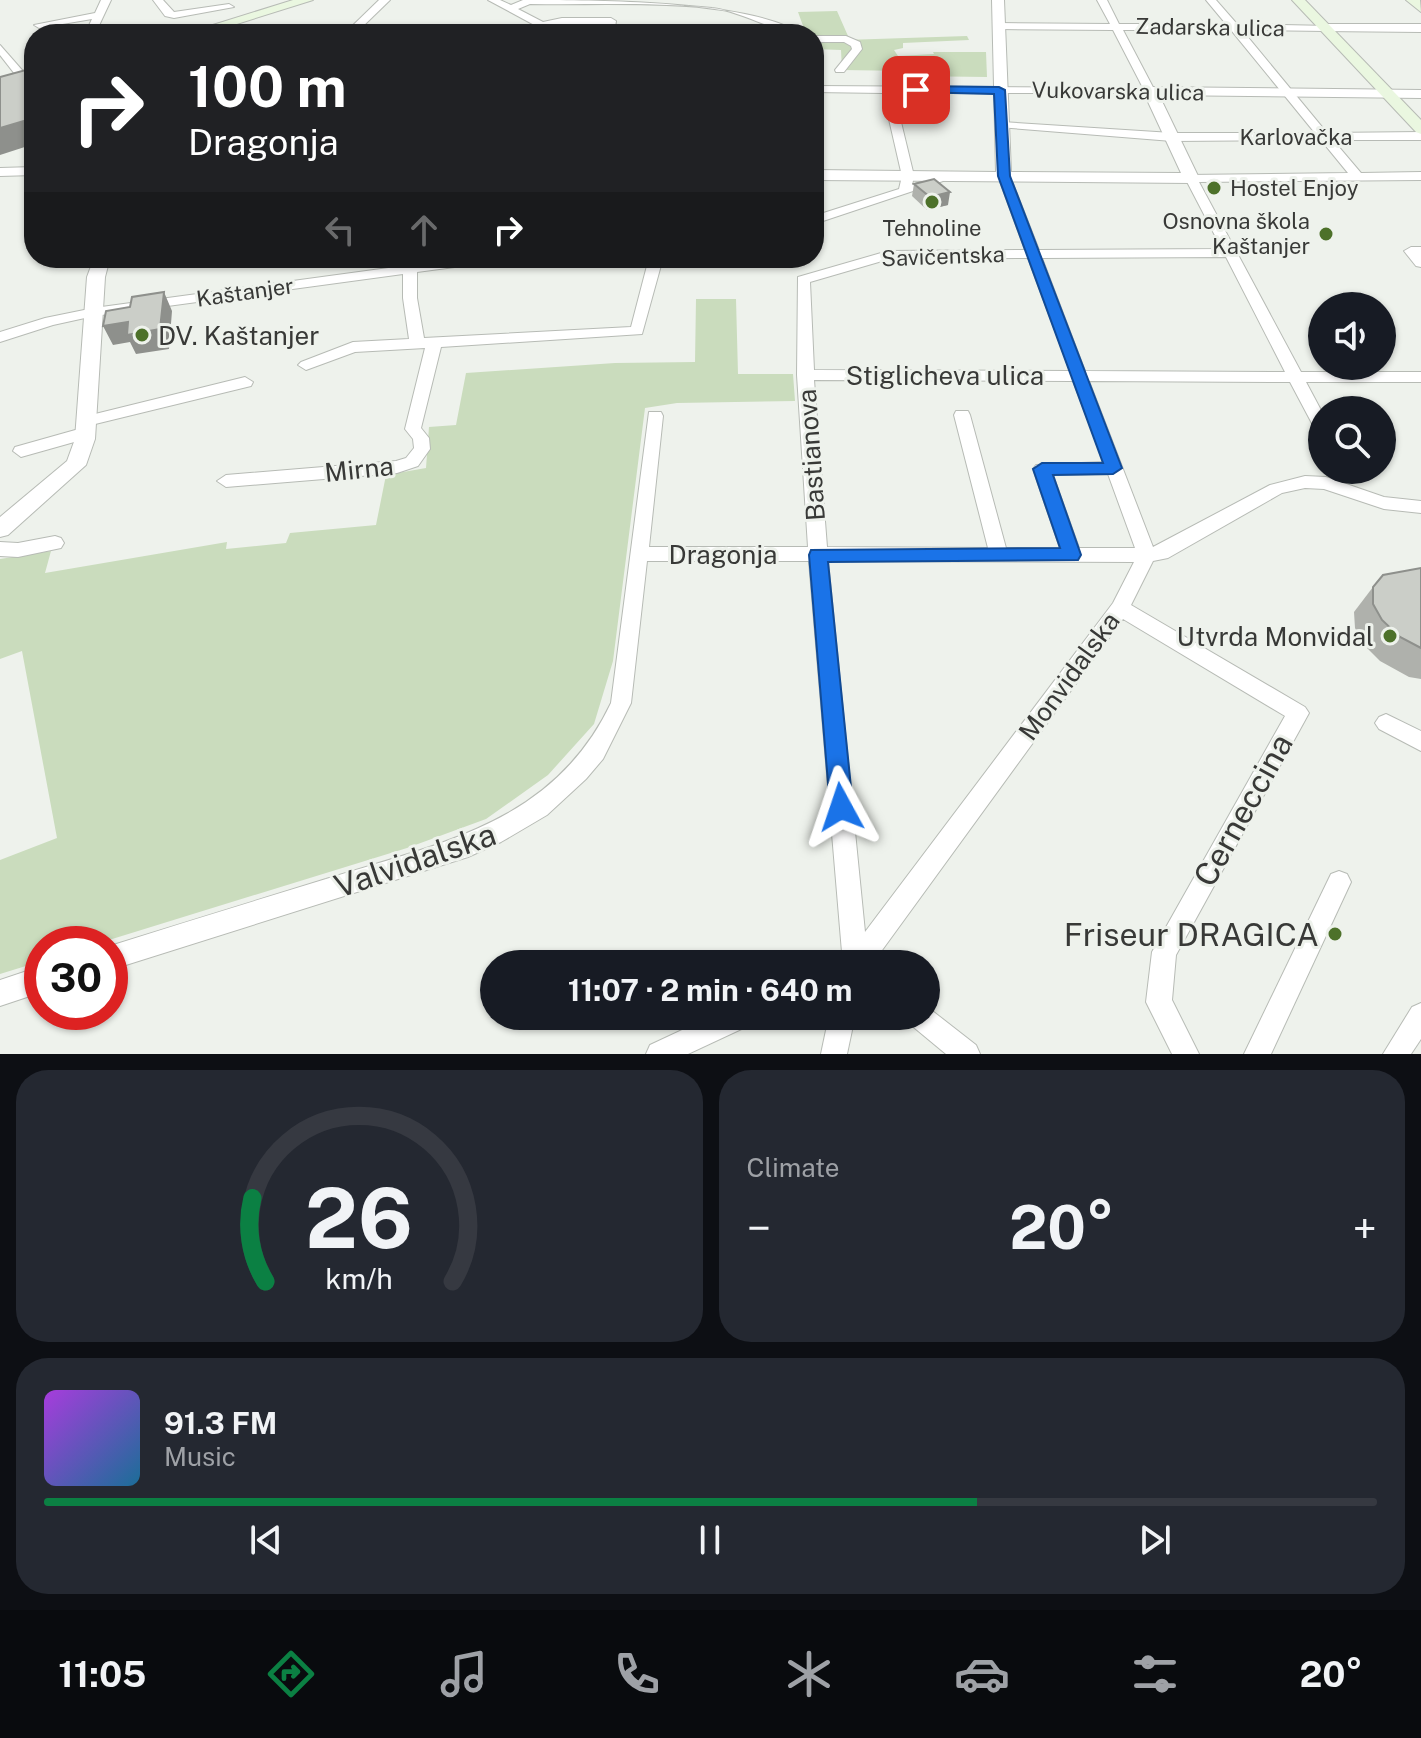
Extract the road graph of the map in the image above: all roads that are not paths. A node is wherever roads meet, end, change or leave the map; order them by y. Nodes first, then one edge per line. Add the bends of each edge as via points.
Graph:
1 (106, 0) edge
2 (158, 0) edge
3 (307, 0) edge
4 (385, 0) edge
5 (493, 0) edge
6 (998, 0) edge
7 (1102, 0) edge
8 (1211, 0) edge
9 (1298, 0) edge
10 (1412, 0) edge
11 (629, 2) edge
12 (232, 4) edge
13 (1421, 8) edge
14 (510, 9) junction
15 (98, 15) junction
16 (611, 21) junction
17 (45, 24) edge
18 (94, 24) edge
19 (211, 24) edge
20 (226, 24) edge
21 (360, 24) edge
22 (541, 24) edge
23 (548, 24) edge
24 (611, 24) edge
25 (781, 24) edge
26 (999, 26) junction
27 (1115, 27) junction
28 (1234, 28) junction
29 (1326, 28) junction
30 (1421, 28) edge
31 (824, 39) edge
32 (0, 48) edge
33 (840, 70) dead end
34 (24, 80) edge
35 (824, 89) edge
36 (888, 89) junction
37 (999, 90) junction
38 (1150, 91) junction
39 (1287, 94) junction
40 (1388, 94) junction
41 (1421, 94) edge
42 (1002, 125) junction
43 (1421, 129) edge
44 (1421, 136) edge
45 (1172, 137) junction
46 (1324, 137) junction
47 (24, 171) edge
48 (0, 172) edge
49 (824, 176) edge
50 (1004, 176) junction
51 (1357, 176) junction
52 (1421, 176) edge
53 (1191, 178) junction
54 (907, 184) junction
55 (824, 216) edge
56 (1421, 251) edge
57 (1231, 253) junction
58 (1033, 254) junction
59 (1421, 263) edge
60 (101, 268) edge
61 (383, 268) edge
62 (410, 268) edge
63 (653, 268) edge
64 (803, 280) joint
65 (94, 312) junction
66 (0, 337) edge
67 (426, 343) junction
68 (306, 365) dead end
69 (805, 375) junction
70 (1079, 376) junction
71 (1296, 377) junction
72 (1421, 377) edge
73 (245, 382) dead end
74 (1308, 400) edge
75 (962, 415) dead end
76 (655, 416) dead end
77 (86, 427) junction
78 (21, 451) dead end
79 (1113, 468) junction
80 (226, 481) dead end
81 (1308, 481) edge
82 (1348, 484) edge
83 (1421, 507) edge
84 (0, 529) edge
85 (55, 543) dead end
86 (0, 549) edge
87 (639, 554) junction
88 (818, 555) junction
89 (1072, 555) junction
90 (1147, 555) junction
91 (999, 556) junction
92 (1120, 608) junction
93 (1386, 723) dead end
94 (1421, 742) edge
95 (1339, 882) dead end
96 (855, 950) edge
97 (866, 950) edge
98 (128, 952) edge
99 (24, 985) edge
100 (0, 993) edge
101 (1421, 1016) edge
102 (711, 1030) edge
103 (839, 1030) edge
104 (937, 1030) edge
105 (659, 1054) edge
106 (834, 1054) edge
107 (967, 1054) edge
108 (1186, 1054) edge
109 (1257, 1054) edge
110 (1396, 1054) edge

1 - 15 street
2 - 12 street via 174,15
3 - 20 main road
4 - 21 street
5 - 14 street
6 - 26 street
7 - 27 street
8 - 28 street
9 - 29 main road
10 - 13 main road
11 - 14 street via 529,1
11 - 16 street via 613,11
11 - 25 street via 717,5
12 - 19 street
14 - 22 street
15 - 17 street
15 - 18 street
16 - 23 street
16 - 24 street
26 - 27 street, Zadarska ulica
26 - 37 street
27 - 28 street, Zadarska ulica
27 - 38 street
28 - 29 street, Zadarska ulica
28 - 39 street
29 - 30 street, Zadarska ulica
29 - 40 main road
31 - 33 street via 856,44
32 - 34 street
35 - 36 street, Vukovarska ulica
36 - 37 street, Vukovarska ulica
36 - 54 street
37 - 38 street, Vukovarska ulica
37 - 42 street
38 - 39 street, Vukovarska ulica
38 - 45 street
39 - 40 street, Vukovarska ulica
39 - 46 street
40 - 41 street, Vukovarska ulica
40 - 43 main road
42 - 45 street, Karlovačka
42 - 50 street
44 - 46 street, Karlovačka
45 - 46 street, Karlovačka
45 - 53 street
46 - 51 street
47 - 48 street
49 - 54 street
50 - 53 street
50 - 54 street via 952,176
50 - 58 street
51 - 52 street
51 - 53 street
53 - 57 street
54 - 55 street
56 - 59 street via 1411,251
57 - 58 street, Savičentska
57 - 71 street
58 - 64 street, Savičentska via 888,255
58 - 70 street
60 - 65 street
61 - 65 street, Kaštanjer
62 - 67 street
63 - 67 street via 637,331
64 - 69 street, Bastianova
65 - 66 street, Kaštanjer
65 - 77 street
67 - 68 street via 353,347
67 - 80 street, Mirna via 413,429 422,449 412,462
69 - 70 street, Stiglicheva ulica
69 - 88 street, Bastianova
70 - 71 street, Stiglicheva ulica
70 - 79 street
71 - 72 street, Stiglicheva ulica
71 - 74 street
73 - 77 street
75 - 91 street
76 - 87 street, Valvidalska
77 - 78 street
77 - 84 street via 76,465
79 - 89 street via 1042,469
79 - 90 street
81 - 90 street via 1276,489 1161,553
82 - 83 street via 1369,499
85 - 86 street
87 - 88 street, Dragonja
87 - 98 street, Valvidalska via 621,703 608,735 548,802 505,831 468,846
88 - 91 street, Dragonja
88 - 96 street, Bastianova
89 - 90 street, Dragonja
89 - 91 street, Dragonja
90 - 92 street, Monvidalska
92 - 97 street, Monvidalska
92 - 108 street, Cerneccina via 1298,713 1164,952 1159,1002
93 - 94 street
95 - 109 street
99 - 100 street
101 - 110 street
102 - 105 street
103 - 106 street
104 - 107 street

